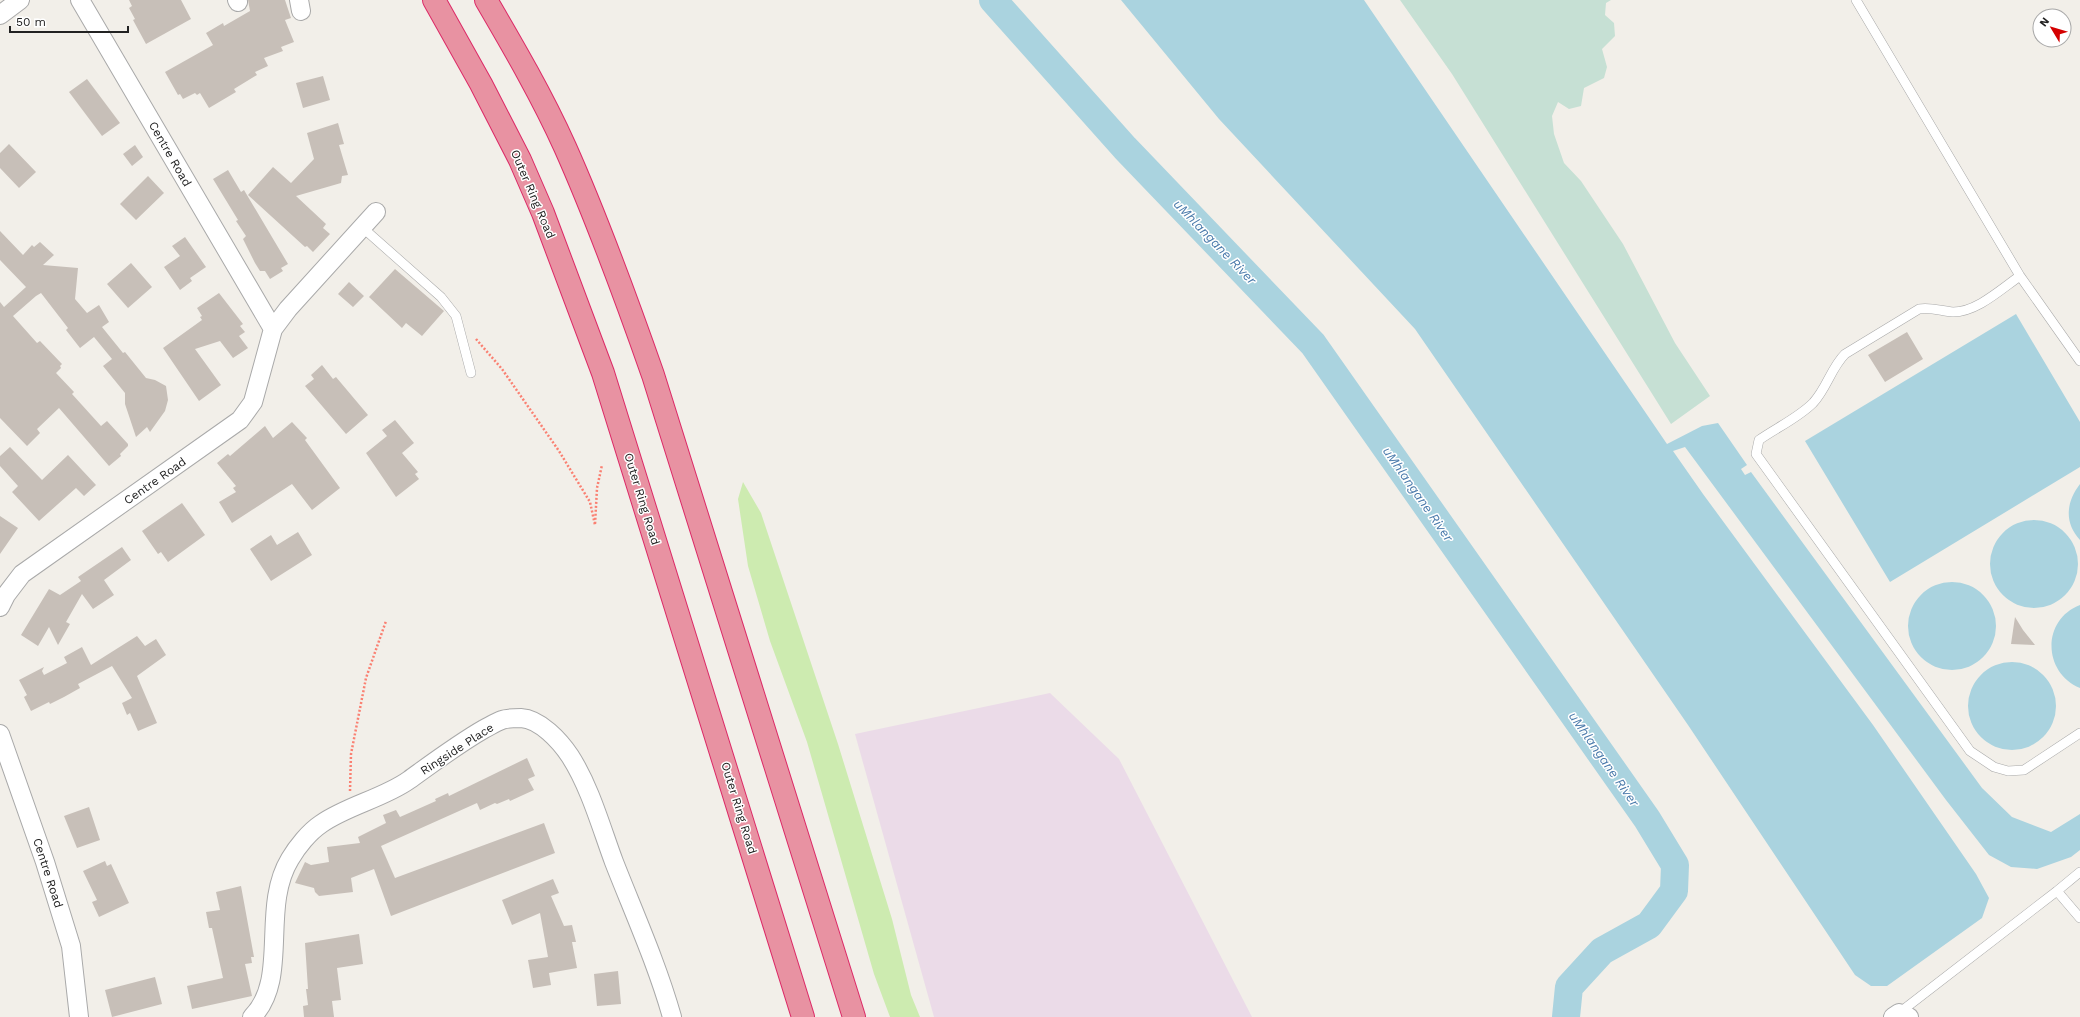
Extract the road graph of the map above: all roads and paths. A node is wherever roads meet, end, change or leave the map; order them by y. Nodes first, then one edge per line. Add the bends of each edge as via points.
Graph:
1 (20, 0) edge
2 (80, 0) edge
3 (434, 0) edge
4 (486, 0) edge
5 (1856, 0) edge
6 (0, 15) edge
7 (376, 212) dead end
8 (363, 228) junction
9 (2020, 276) junction
10 (456, 316) junction
11 (272, 329) junction
12 (2080, 361) edge
13 (471, 373) dead end
14 (602, 465) dead end
15 (0, 607) edge
16 (386, 621) dead end
17 (2080, 733) edge
18 (0, 737) edge
19 (350, 809) junction
20 (2080, 872) edge
21 (2057, 891) junction
22 (2080, 918) edge
23 (1900, 1016) edge
24 (79, 1017) edge
25 (252, 1017) edge
26 (672, 1017) edge
27 (803, 1017) edge
28 (854, 1017) edge

1 - 6 street
2 - 11 street, Centre Road
3 - 27 highway, Outer Ring Road via 520,160 543,213 600,365
4 - 28 highway via 564,145 625,295 653,375
5 - 9 lane
7 - 8 street, Centre Road
8 - 10 lane via 441,297
8 - 11 street, Centre Road
9 - 12 lane
9 - 17 lane via 1966,310 1952,312 1931,308 1919,309 1844,354 1836,362 1829,379 1813,402 1759,440 1756,454 1970,751 1994,767 2008,771 2024,770
10 - 13 lane
10 - 14 path via 502,369 559,451 590,502 595,525 597,488
11 - 15 street, Centre Road via 253,402 240,420 22,574 6,594
16 - 19 path via 366,678 351,754
18 - 24 street, Centre Road via 46,862 71,946
19 - 25 street, Ringside Place via 321,824 302,842 280,878 275,902 272,968 266,994 258,1011
19 - 26 street, Ringside Place via 406,782 466,739 502,720 523,718 538,723 570,756 586,788
20 - 21 lane
21 - 22 lane
21 - 23 lane

